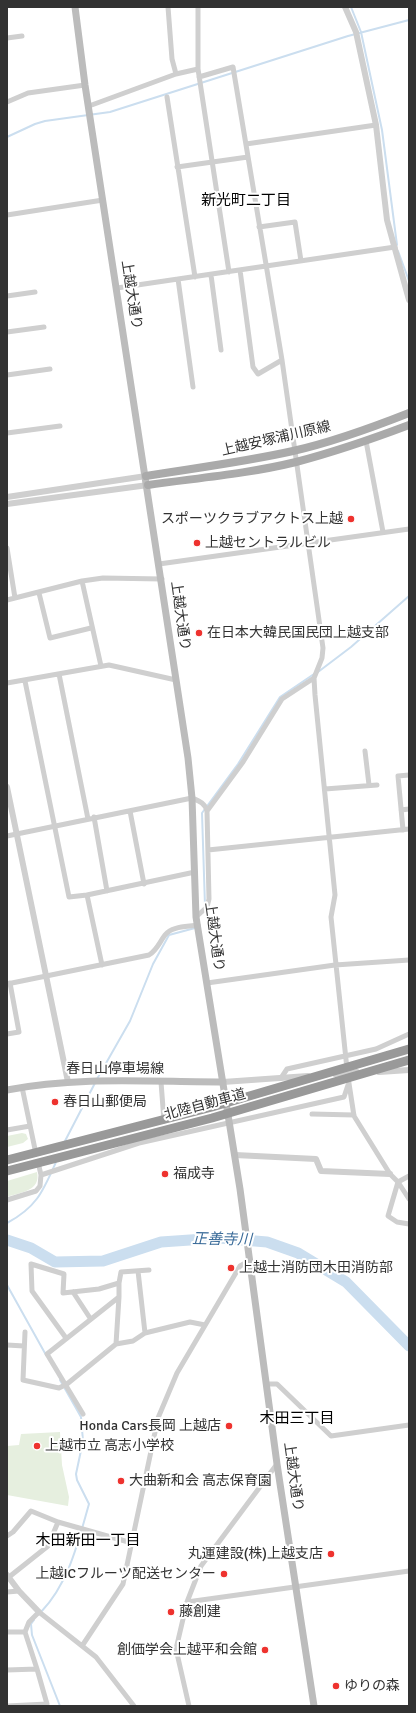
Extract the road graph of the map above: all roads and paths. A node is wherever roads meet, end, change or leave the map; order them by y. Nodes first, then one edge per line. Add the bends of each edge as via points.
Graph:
1 (75, 7) edge
2 (168, 7) edge
3 (198, 7) edge
4 (345, 7) edge
5 (22, 36) dead end
6 (7, 38) edge
7 (198, 69) junction
8 (176, 74) junction
9 (199, 77) junction
10 (85, 85) junction
11 (167, 97) dead end
12 (7, 102) edge
13 (88, 106) junction
14 (376, 125) junction
15 (246, 144) junction
16 (248, 157) junction
17 (212, 162) junction
18 (177, 167) junction
19 (103, 200) junction
20 (7, 215) edge
21 (259, 227) junction
22 (395, 247) junction
23 (301, 261) junction
24 (265, 266) junction
25 (240, 270) junction
26 (228, 272) junction
27 (211, 275) junction
28 (195, 277) junction
29 (178, 279) junction
30 (117, 288) junction
31 (35, 292) dead end
32 (7, 296) edge
33 (409, 300) edge
34 (44, 327) dead end
35 (7, 332) edge
36 (221, 350) dead end
37 (282, 360) junction
38 (50, 369) dead end
39 (7, 376) edge
40 (193, 387) dead end
41 (409, 414) edge
42 (409, 425) edge
43 (60, 426) dead end
44 (7, 433) edge
45 (366, 441) junction
46 (294, 450) junction
47 (296, 462) junction
48 (146, 476) junction
49 (148, 485) junction
50 (7, 497) edge
51 (7, 504) edge
52 (409, 528) edge
53 (383, 532) junction
54 (307, 543) junction
55 (7, 548) edge
56 (160, 564) junction
57 (162, 579) junction
58 (82, 581) junction
59 (40, 593) junction
60 (15, 598) junction
61 (7, 600) edge
62 (91, 628) junction
63 (101, 666) junction
64 (59, 674) junction
65 (314, 678) junction
66 (176, 680) junction
67 (25, 681) junction
68 (7, 683) edge
69 (365, 751) dead end
70 (409, 775) edge
71 (377, 784) dead end
72 (368, 785) junction
73 (7, 787) edge
74 (325, 789) junction
75 (192, 798) junction
76 (409, 809) edge
77 (401, 810) junction
78 (130, 811) junction
79 (207, 811) junction
80 (94, 818) junction
81 (88, 819) junction
82 (55, 826) junction
83 (409, 829) edge
84 (403, 830) junction
85 (16, 834) junction
86 (7, 836) edge
87 (330, 837) junction
88 (208, 850) junction
89 (195, 872) junction
90 (144, 884) junction
91 (107, 891) junction
92 (87, 895) junction
93 (196, 917) junction
94 (198, 925) junction
95 (409, 960) edge
96 (102, 965) junction
97 (335, 965) junction
98 (46, 977) junction
99 (8, 983) edge
100 (207, 983) junction
101 (7, 1034) edge
102 (409, 1034) edge
103 (409, 1049) edge
104 (345, 1056) junction
105 (409, 1060) edge
106 (409, 1070) edge
107 (348, 1073) junction
108 (281, 1078) junction
109 (68, 1082) junction
110 (161, 1082) junction
111 (223, 1082) junction
112 (349, 1084) junction
113 (22, 1087) junction
114 (7, 1090) edge
115 (312, 1114) dead end
116 (354, 1115) junction
117 (230, 1122) junction
118 (30, 1126) junction
119 (7, 1130) edge
120 (165, 1138) junction
121 (235, 1155) junction
122 (7, 1160) edge
123 (7, 1171) edge
124 (390, 1174) junction
125 (41, 1175) junction
126 (409, 1176) edge
127 (398, 1182) junction
128 (409, 1199) edge
129 (7, 1200) edge
130 (409, 1224) edge
131 (249, 1261) junction
132 (149, 1270) dead end
133 (138, 1271) junction
134 (119, 1284) junction
135 (73, 1292) junction
136 (119, 1297) junction
137 (90, 1318) junction
138 (205, 1325) junction
139 (25, 1332) dead end
140 (145, 1333) junction
141 (66, 1338) junction
142 (116, 1344) junction
143 (7, 1345) edge
144 (24, 1346) junction
145 (67, 1384) junction
146 (266, 1384) junction
147 (83, 1414) dead end
148 (409, 1425) edge
149 (278, 1464) junction
150 (58, 1522) junction
151 (7, 1536) edge
152 (132, 1544) junction
153 (409, 1571) edge
154 (8, 1576) edge
155 (296, 1587) junction
156 (7, 1592) edge
157 (19, 1592) junction
158 (187, 1602) junction
159 (39, 1613) junction
160 (7, 1632) edge
161 (25, 1632) junction
162 (82, 1646) junction
163 (37, 1669) junction
164 (7, 1670) edge
165 (7, 1706) edge
166 (134, 1706) edge
167 (189, 1706) edge
168 (314, 1706) edge

1 - 10 main road, 上越大通り
2 - 8 street via 172,59
3 - 7 street
4 - 14 street via 356,32
5 - 6 street
7 - 8 street
7 - 9 street
8 - 13 street
9 - 15 street via 233,67
9 - 17 street
10 - 12 street via 28,93
10 - 13 main road, 上越大通り
11 - 18 street
13 - 19 main road, 上越大通り
14 - 15 street
14 - 22 street via 387,220
15 - 16 street
16 - 17 street
16 - 21 street
17 - 18 street
17 - 26 street
18 - 28 street
19 - 20 street
19 - 30 main road, 上越大通り
21 - 23 street via 295,222
21 - 24 street
22 - 23 street
22 - 33 street
23 - 24 street
24 - 25 street
24 - 37 street
25 - 26 street
25 - 37 street via 253,367 258,374
26 - 27 street
27 - 28 street
27 - 36 street
28 - 29 street
29 - 30 street
29 - 40 street
30 - 48 main road, 上越大通り
31 - 32 street
34 - 35 street
37 - 46 street
38 - 39 street
41 - 46 main road, 上越安塚浦川原線 via 357,433
42 - 45 main road, 上越安塚浦川原線
43 - 44 street
45 - 47 main road, 上越安塚浦川原線
45 - 53 street
46 - 47 street
46 - 48 main road, 上越安塚浦川原線
47 - 49 main road, 上越安塚浦川原線
47 - 54 street
48 - 49 main road, 上越大通り
48 - 50 street
49 - 51 street
49 - 56 main road, 上越大通り
52 - 53 street
53 - 54 street
54 - 56 street
54 - 65 street via 323,648
55 - 60 street
56 - 57 main road, 上越大通り
57 - 58 street via 103,578
57 - 66 main road, 上越大通り
58 - 59 street
58 - 62 street
59 - 60 street
59 - 62 street via 50,638
60 - 61 street
62 - 63 street
63 - 64 street
63 - 66 street via 123,667
64 - 67 street
64 - 81 street
65 - 74 street
65 - 79 street via 282,699 243,762
66 - 75 main road, 上越大通り
67 - 68 street
67 - 82 street
69 - 72 street
70 - 77 street via 398,776
71 - 72 street
72 - 74 street
73 - 85 street
74 - 87 street
75 - 78 street
75 - 79 street via 206,806
75 - 89 main road, 上越大通り
76 - 77 street
77 - 84 street
78 - 80 street
78 - 90 street
79 - 88 street
80 - 81 street
80 - 91 street
81 - 82 street
82 - 85 street
82 - 92 street via 69,898
83 - 84 street
84 - 87 street
85 - 86 street
85 - 98 street
87 - 88 street
87 - 97 street via 335,895 331,917
88 - 93 street via 209,899 207,907
89 - 90 street
89 - 93 main road, 上越大通り
90 - 91 street
91 - 92 street
92 - 96 street
93 - 94 main road, 上越大通り
94 - 96 street via 168,932 149,955
94 - 100 main road, 上越大通り
95 - 97 street
96 - 98 street
97 - 100 street
97 - 104 street
98 - 99 street
98 - 109 street
99 - 101 street via 19,1032
100 - 111 main road, 上越大通り
102 - 104 street via 376,1048
103 - 122 highway, 北陸自動車道 via 220,1105
104 - 107 street
104 - 108 street via 287,1069
105 - 123 highway, 北陸自動車道 via 212,1118
106 - 107 street
107 - 108 street
107 - 112 street
108 - 111 street
109 - 110 main road, 春日山停車場線
109 - 113 main road, 春日山停車場線
110 - 111 main road, 春日山停車場線
110 - 120 street
111 - 117 main road, 上越大通り
112 - 116 street
112 - 117 street via 344,1097
113 - 114 main road, 春日山停車場線
113 - 118 street
115 - 116 street
116 - 124 street
117 - 120 street
117 - 121 main road, 上越大通り
118 - 119 street
118 - 125 street
120 - 125 street via 139,1143
121 - 124 street via 316,1159 321,1171
121 - 131 main road, 上越大通り
124 - 127 street
125 - 129 street via 40,1186 36,1190
126 - 127 street
127 - 128 street
127 - 130 street via 388,1216 397,1222
131 - 138 street via 240,1266
131 - 146 main road, 上越大通り
132 - 133 street
133 - 134 street via 121,1272
133 - 140 street
134 - 135 street
134 - 136 street
135 - 137 street
135 - 141 street via 63,1293 64,1274 31,1264 32,1291
136 - 137 street
136 - 142 street
137 - 141 street
138 - 140 street via 190,1322
138 - 152 street via 177,1373 158,1418
139 - 144 street
140 - 142 street via 133,1340
141 - 145 street via 47,1354
142 - 145 street
143 - 144 street
144 - 145 street via 23,1380 59,1388
145 - 147 street
146 - 148 street via 277,1384 331,1436
146 - 149 main road, 上越大通り
149 - 155 main road, 上越大通り
149 - 158 street via 200,1566
150 - 151 street via 31,1511
150 - 152 street
150 - 154 street via 48,1546
152 - 162 street via 123,1584
153 - 155 street
154 - 157 street
155 - 158 street
155 - 168 main road, 上越大通り
156 - 157 street
157 - 159 street
158 - 167 street via 176,1649
159 - 161 street via 29,1622
159 - 162 street
160 - 161 street
161 - 163 street
162 - 166 street via 104,1666
163 - 164 street
163 - 165 street via 47,1704

